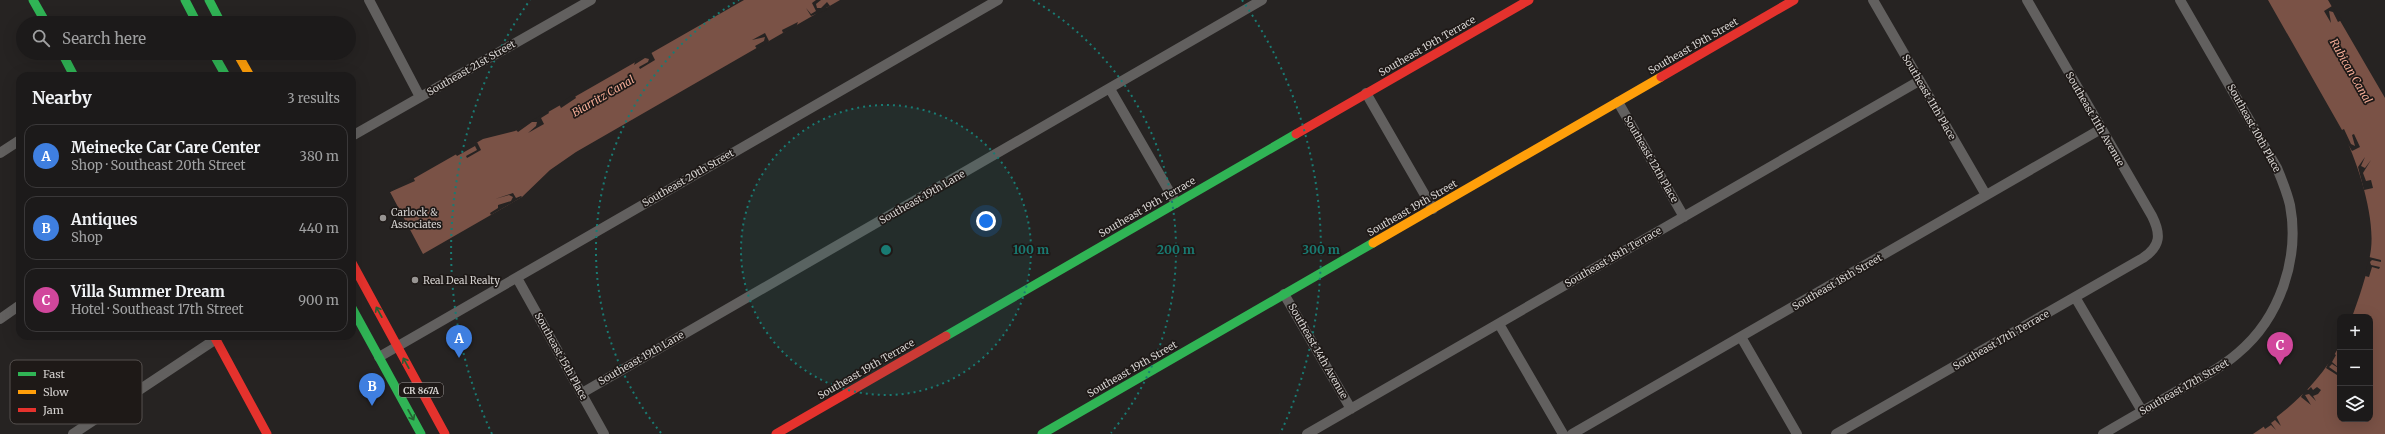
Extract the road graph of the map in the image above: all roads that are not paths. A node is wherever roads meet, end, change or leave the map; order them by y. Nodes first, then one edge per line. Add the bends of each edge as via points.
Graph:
1 (33, 0) edge
2 (185, 0) edge
3 (209, 0) edge
4 (369, 0) edge
5 (590, 0) edge
6 (998, 0) edge
7 (1262, 0) edge
8 (1529, 0) edge
9 (1794, 0) edge
10 (1873, 0) edge
11 (2027, 0) edge
12 (2180, 0) edge
13 (42, 16) edge
14 (193, 16) edge
15 (217, 16) edge
16 (66, 60) edge
17 (217, 60) edge
18 (241, 60) edge
19 (72, 72) edge
20 (224, 72) edge
21 (248, 72) edge
22 (1919, 80) junction
23 (1110, 89) junction
24 (1366, 93) junction
25 (420, 97) junction
26 (1618, 102) junction
27 (2101, 129) junction
28 (356, 134) edge
29 (16, 143) edge
30 (0, 153) edge
31 (1986, 195) junction
32 (1176, 203) junction
33 (1433, 209) junction
34 (1684, 216) junction
35 (2159, 239) joint
36 (2289, 268) joint
37 (356, 270) edge
38 (517, 278) junction
39 (1284, 294) junction
40 (2075, 297) junction
41 (16, 308) edge
42 (356, 315) edge
43 (0, 319) edge
44 (1499, 324) junction
45 (1741, 337) junction
46 (212, 340) edge
47 (216, 340) edge
48 (397, 346) junction
49 (379, 357) junction
50 (142, 388) edge
51 (582, 393) junction
52 (1351, 408) junction
53 (2142, 411) junction
54 (89, 424) edge
55 (74, 434) edge
56 (267, 434) edge
57 (421, 434) edge
58 (445, 434) edge
59 (604, 434) edge
60 (776, 434) edge
61 (1042, 434) edge
62 (1307, 434) edge
63 (1563, 434) edge
64 (1572, 434) edge
65 (1798, 434) edge
66 (1836, 434) edge
67 (2103, 434) edge

1 - 13 street
2 - 14 street
3 - 15 street
4 - 25 street
5 - 25 street, Southeast 21st Street
6 - 38 street, Southeast 20th Street
7 - 23 street, Southeast 19th Lane
8 - 24 street, Southeast 19th Terrace
9 - 26 street, Southeast 19th Street
10 - 22 street, Southeast 11th Place
11 - 27 street, Southeast 11th Avenue
12 - 36 street, Southeast 10th Place via 2264,144 2285,188 2292,222
16 - 19 street
17 - 20 street
18 - 21 street
22 - 31 street, Southeast 11th Place
22 - 34 street, Southeast 18th Terrace
23 - 32 street
23 - 51 street, Southeast 19th Lane
24 - 32 street, Southeast 19th Terrace
24 - 33 street
25 - 28 street, Southeast 21st Street
26 - 33 street, Southeast 19th Street
26 - 34 street, Southeast 12th Place
27 - 31 street, Southeast 18th Street
27 - 35 street, Southeast 11th Avenue via 2152,216
29 - 30 street
31 - 45 street, Southeast 18th Street
32 - 60 street, Southeast 19th Terrace
33 - 39 street, Southeast 19th Street
34 - 44 street, Southeast 18th Terrace
35 - 40 street, Southeast 17th Terrace via 2156,247 2148,255
36 - 53 street, Southeast 17th Street via 2276,304 2262,328 2248,344 2221,366
48 -> 37 street, CR 867A
38 - 48 street, Southeast 20th Street
38 - 51 street, Southeast 15th Place
39 - 52 street, Southeast 14th Avenue
39 - 61 street, Southeast 19th Street
40 - 53 street
40 - 66 street, Southeast 17th Terrace
41 - 43 street
42 - 49 street, CR 867A
44 - 52 street, Southeast 18th Terrace
44 - 63 street
45 - 64 street, Southeast 18th Street
45 - 65 street
46 - 50 street
47 - 56 street
48 - 49 street, Southeast 20th Street
58 -> 48 street, CR 867A
49 -> 57 street, CR 867A
51 - 59 street, Southeast 15th Place
52 - 62 street, Southeast 18th Terrace
53 - 67 street, Southeast 17th Street
54 - 55 street

